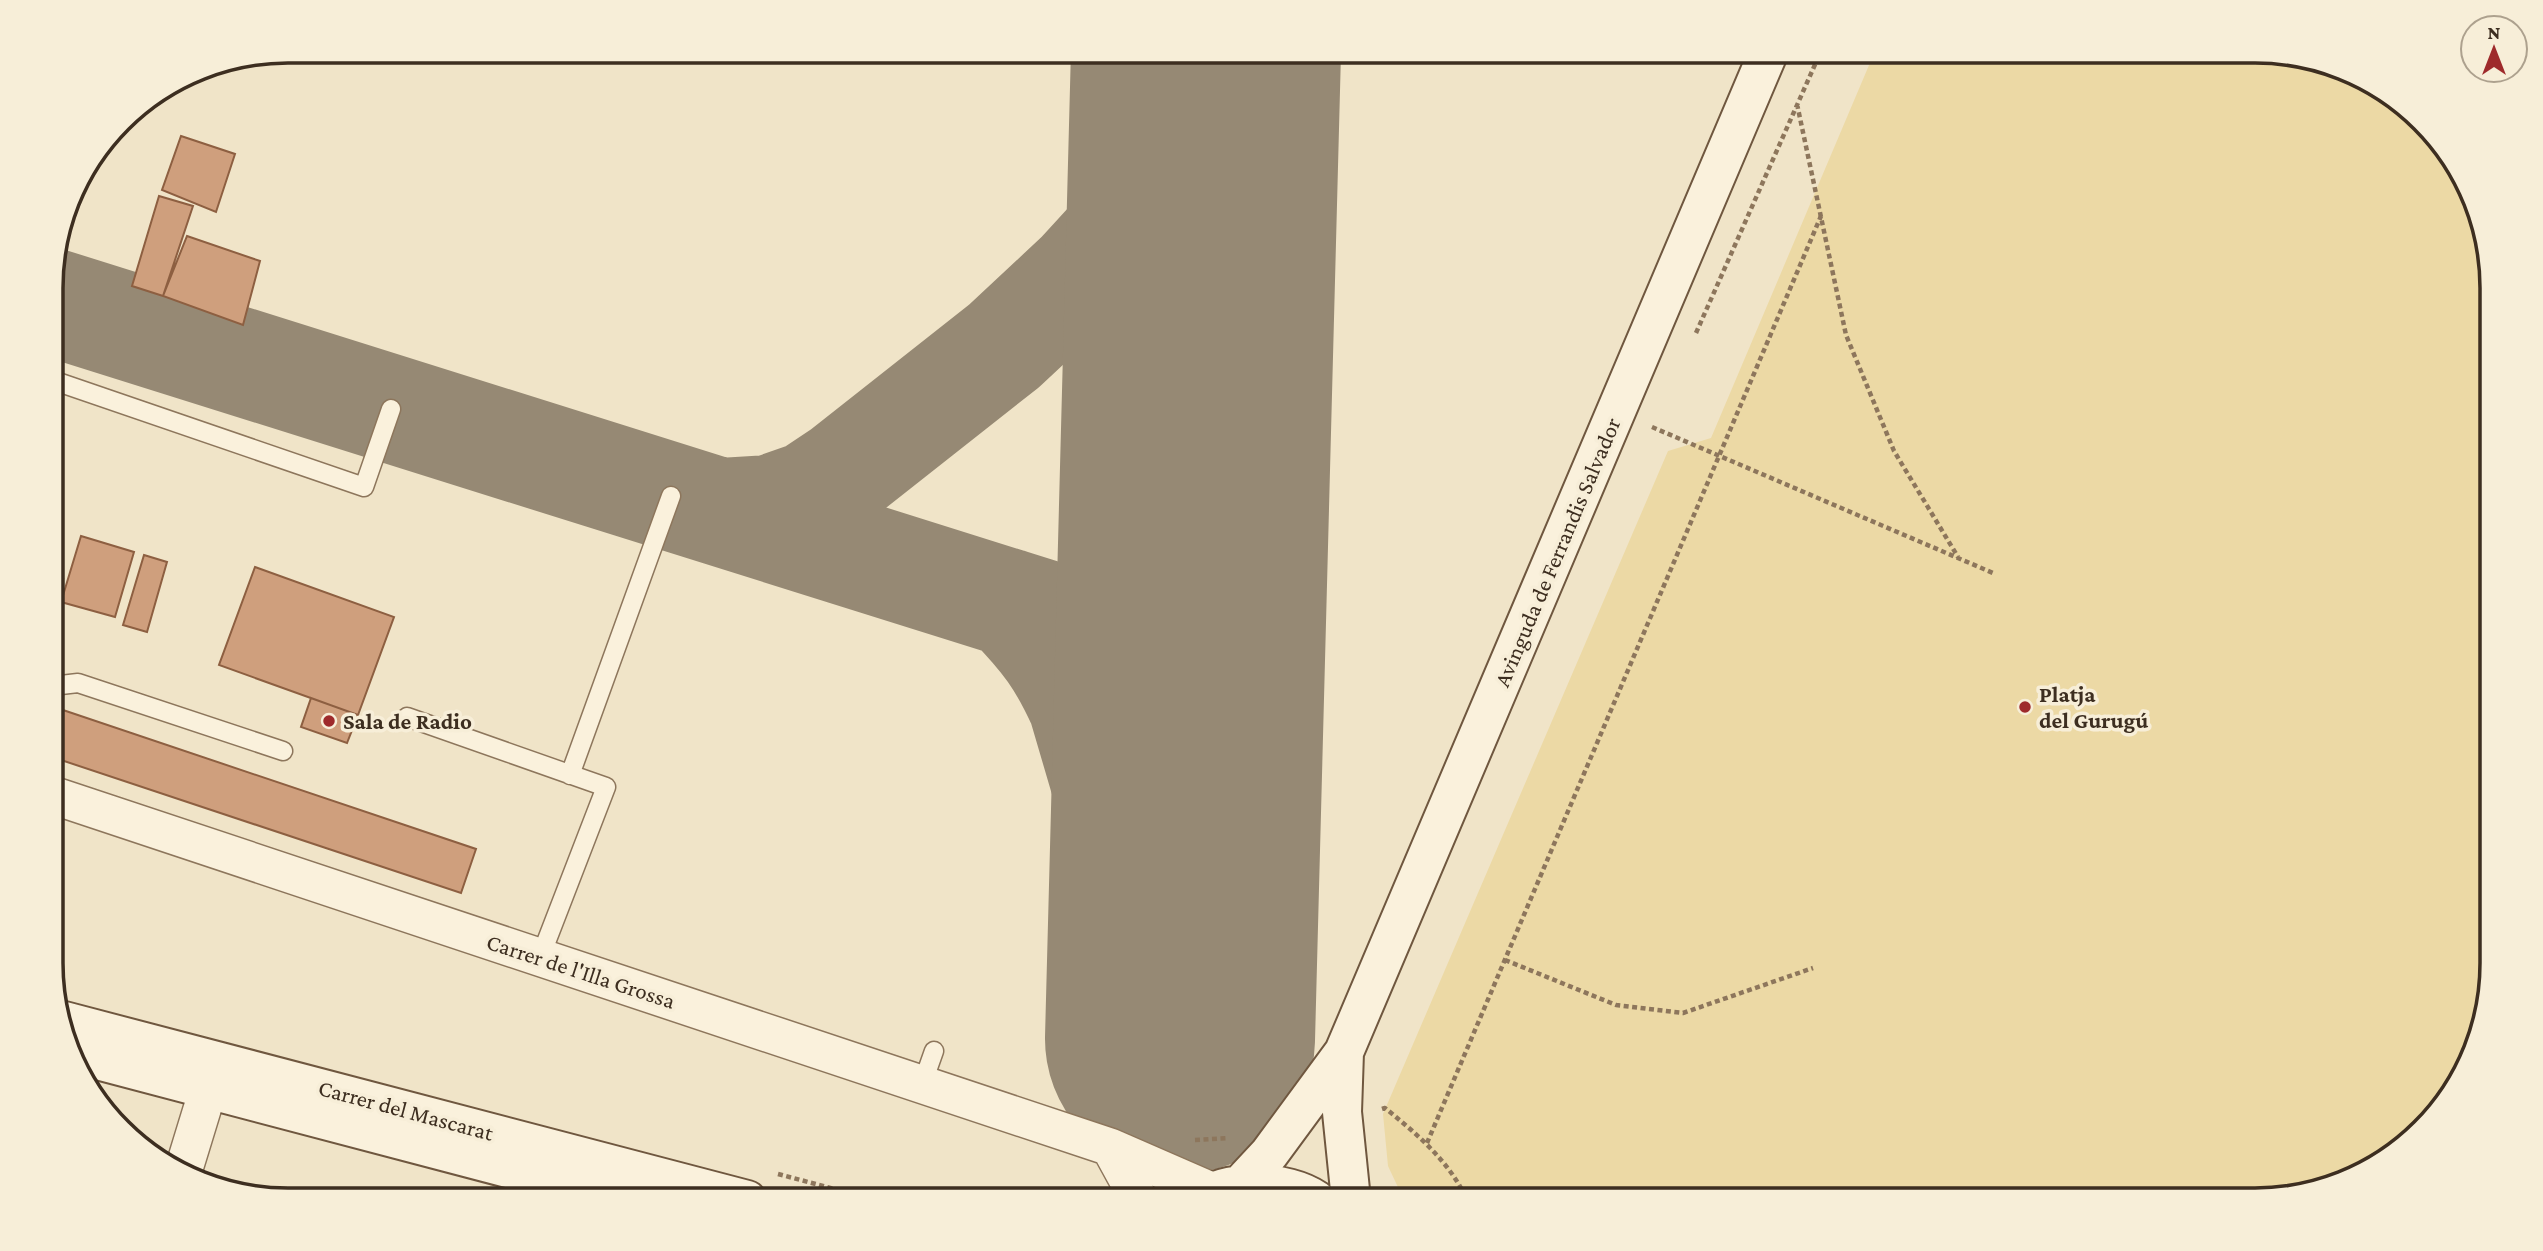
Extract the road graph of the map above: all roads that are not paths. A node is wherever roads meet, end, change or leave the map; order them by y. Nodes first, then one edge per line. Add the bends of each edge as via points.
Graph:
1 (1764, 63) edge
2 (63, 384) edge
3 (391, 409) dead end
4 (671, 496) dead end
5 (63, 685) edge
6 (407, 717) dead end
7 (283, 751) dead end
8 (570, 775) junction
9 (63, 799) edge
10 (540, 958) junction
11 (72, 1023) edge
12 (934, 1051) dead end
13 (1344, 1052) junction
14 (84, 1057) edge
15 (922, 1085) junction
16 (208, 1090) junction
17 (1110, 1147) junction
18 (186, 1164) edge
19 (534, 1188) edge
20 (701, 1188) edge
21 (1132, 1188) edge
22 (1210, 1188) edge
23 (1221, 1188) edge
24 (1350, 1188) edge

1 - 13 street, Avinguda de Ferrandis Salvador
2 - 3 lane via 364,487
4 - 8 lane
5 - 7 lane via 78,683
6 - 8 lane
8 - 10 lane via 606,788
9 - 10 street, Carrer de l'Illa Grossa
10 - 15 street, Carrer de l'Illa Grossa
11 - 20 street, Carrer del Mascarat
12 - 15 lane
13 - 23 street, Avinguda de Ferrandis Salvador via 1269,1154
13 - 24 street, Avinguda de Ferrandis Salvador via 1342,1112
14 - 16 street, Carrer del Mascarat
15 - 17 street, Carrer de l'Illa Grossa
16 - 18 street
16 - 19 street, Carrer del Mascarat
17 - 21 street
17 - 22 street, Carrer de l'Illa Grossa

